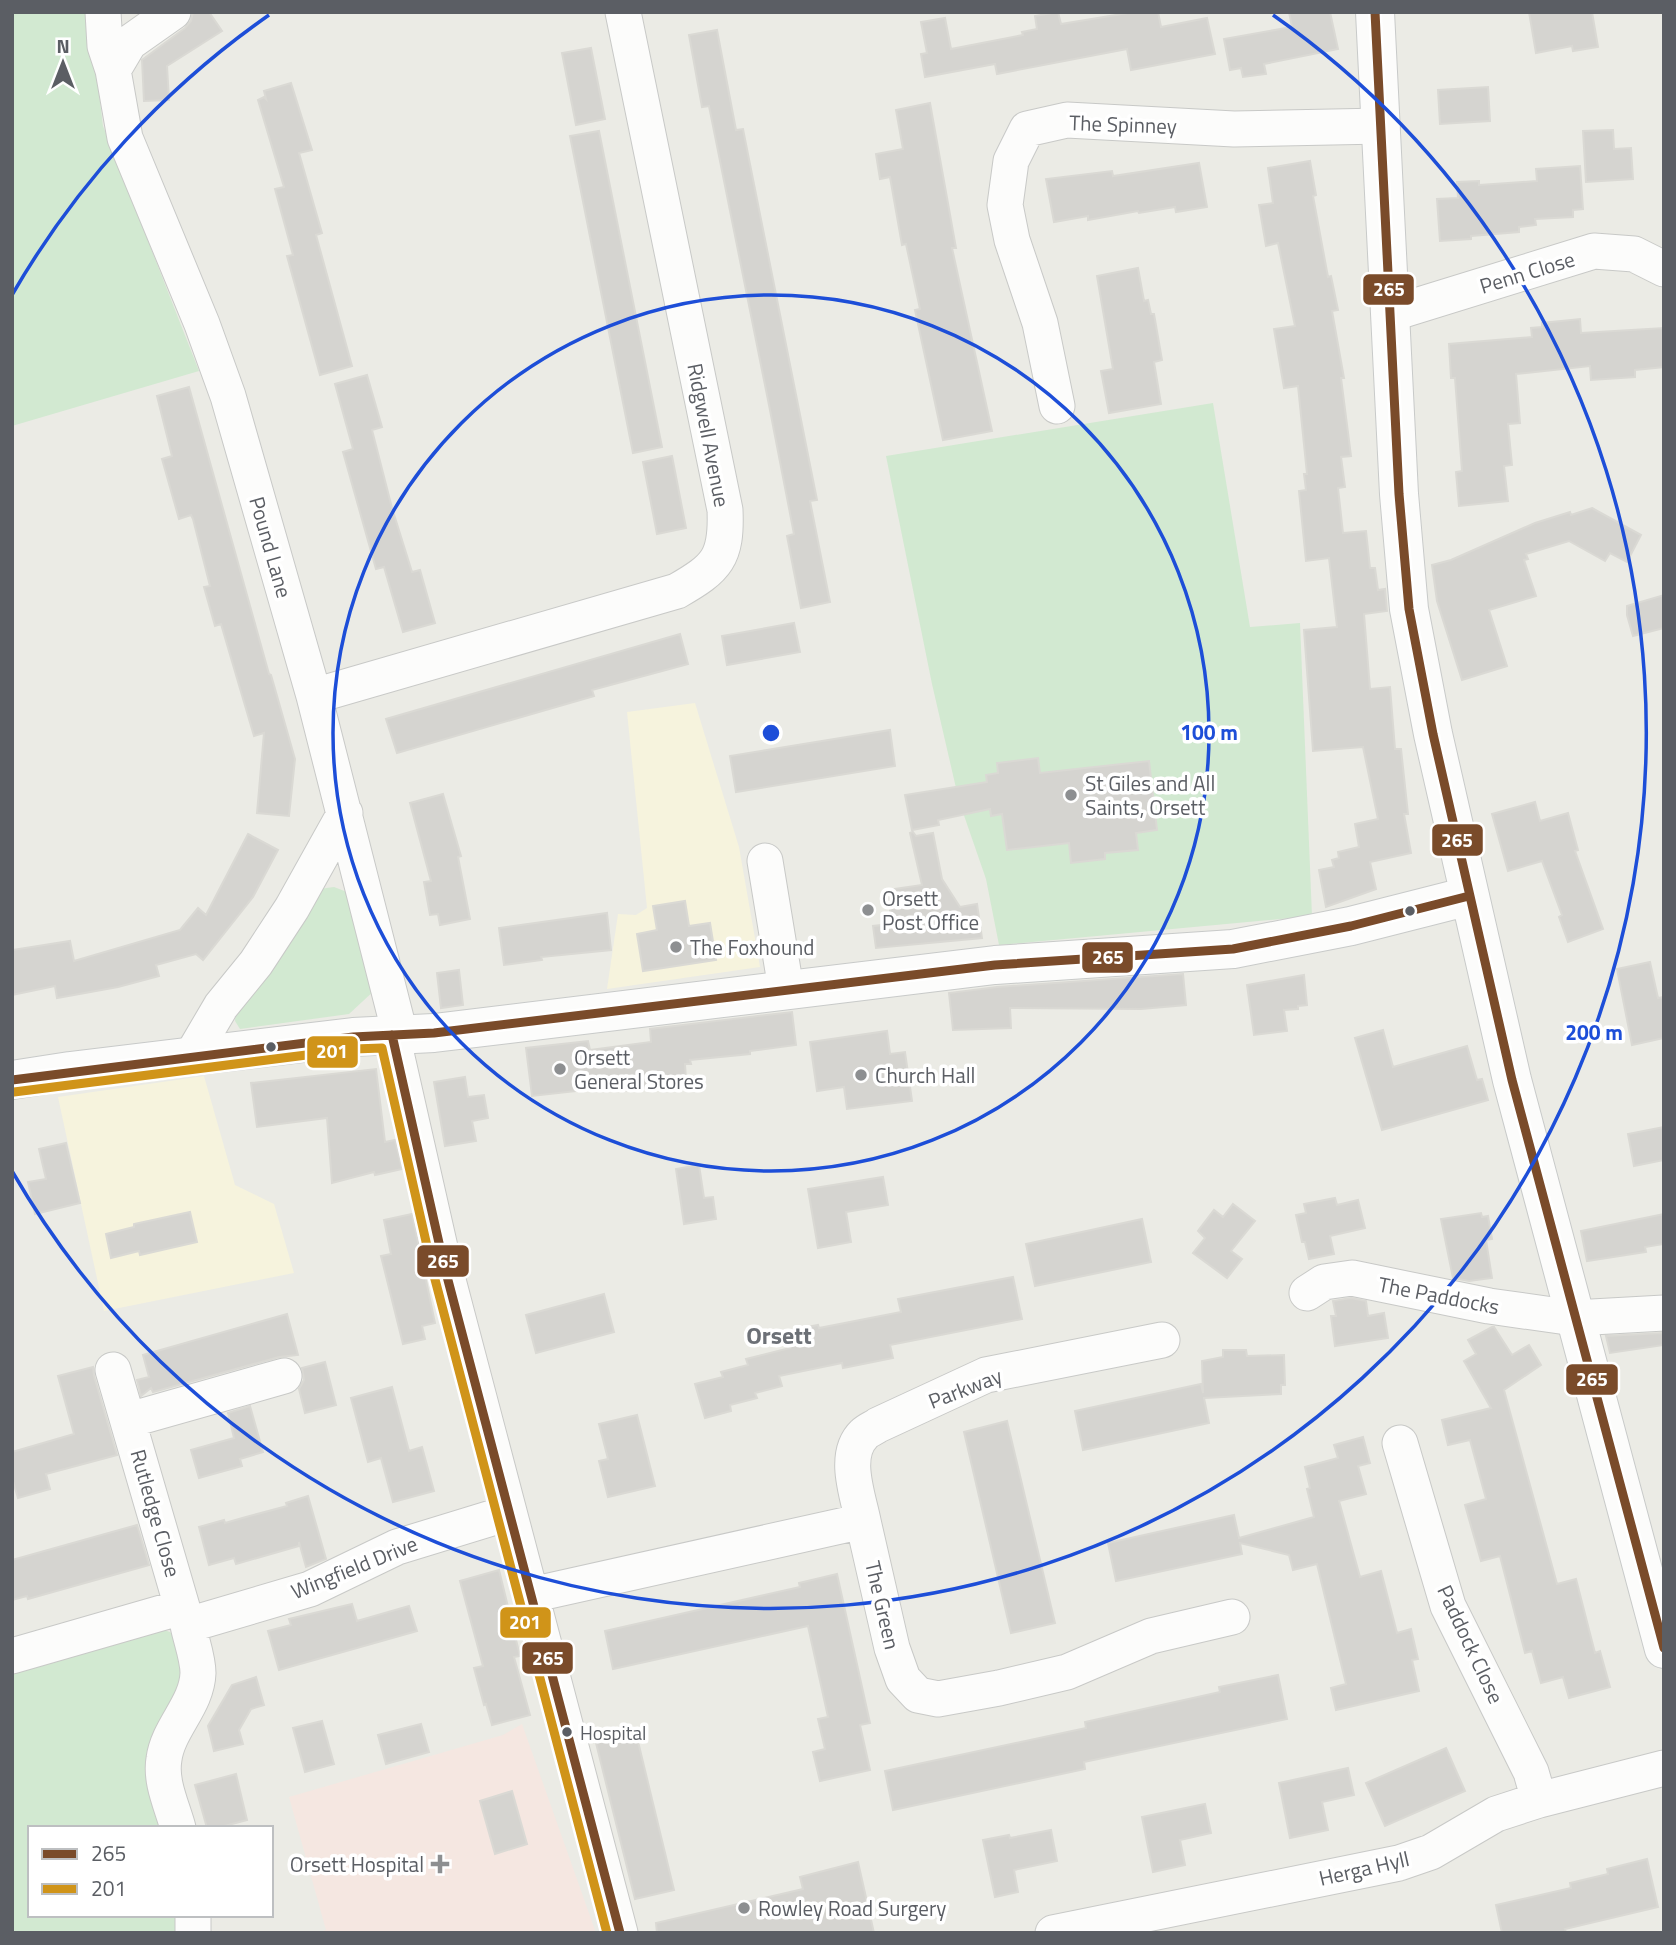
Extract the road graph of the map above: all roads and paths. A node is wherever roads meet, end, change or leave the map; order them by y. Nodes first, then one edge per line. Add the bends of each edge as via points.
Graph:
1 (103, 12) edge
2 (623, 12) edge
3 (1375, 12) edge
4 (166, 17) edge
5 (113, 70) junction
6 (1382, 126) junction
7 (1664, 269) edge
8 (1390, 314) junction
9 (1057, 406) dead end
10 (314, 696) junction
11 (345, 813) junction
12 (765, 861) dead end
13 (1469, 896) junction
14 (786, 989) junction
15 (396, 1035) junction
16 (191, 1057) junction
17 (12, 1080) edge
18 (1307, 1293) dead end
19 (1664, 1313) edge
20 (1574, 1318) junction
21 (1162, 1340) dead end
22 (113, 1370) dead end
23 (284, 1376) dead end
24 (130, 1420) junction
25 (1400, 1443) dead end
26 (508, 1513) junction
27 (863, 1521) junction
28 (1656, 1586) edge
29 (531, 1595) junction
30 (185, 1616) junction
31 (1232, 1617) dead end
32 (1664, 1649) edge
33 (12, 1656) edge
34 (1664, 1768) edge
35 (1539, 1800) junction
36 (177, 1826) edge
37 (620, 1933) edge
38 (1053, 1933) edge

1 - 5 street, Pound Lane via 105,46
2 - 10 street, Ridgwell Avenue via 725,510 724,547 706,574 677,591
3 - 6 main road
4 - 5 street via 129,43
5 - 10 street, Pound Lane via 125,138 228,396
6 - 8 main road
6 - 9 street, The Spinney via 1234,129 1068,120 1027,129 1011,161 1005,205 1040,323
7 - 8 street, Penn Close via 1634,254 1594,251
8 - 13 main road via 1409,609
10 - 11 street, Pound Lane
11 - 15 street, Pound Lane
11 - 16 street via 292,908 221,1006
12 - 14 street
13 - 14 main road via 1233,949 995,965
13 - 20 main road
14 - 15 main road
15 - 16 main road
15 - 26 street, Pound Lane via 444,1265
16 - 17 main road
18 - 20 street, The Paddocks via 1324,1282 1352,1278
19 - 20 street, The Paddocks
20 - 28 main road
21 - 27 street, Parkway via 986,1375 878,1425 862,1435 854,1451 853,1473
22 - 24 street, Rutledge Close
23 - 24 street, Rutledge Close
24 - 30 street, Rutledge Close
25 - 35 street, Paddock Close via 1448,1606 1531,1772
26 - 29 street, Pound Lane
26 - 30 street, Wingfield Drive via 397,1547 310,1589
27 - 29 street
27 - 31 street, The Green via 892,1648 903,1679 918,1695 938,1699 1067,1672 1150,1636
28 - 32 main road
29 - 37 street, Pound Lane
30 - 33 street, Wingfield Drive
30 - 36 street, Rutledge Close via 198,1672 195,1692 168,1741 163,1760
34 - 35 street, Herga Hyll
35 - 38 street, Herga Hyll via 1496,1814 1431,1852 1399,1863

